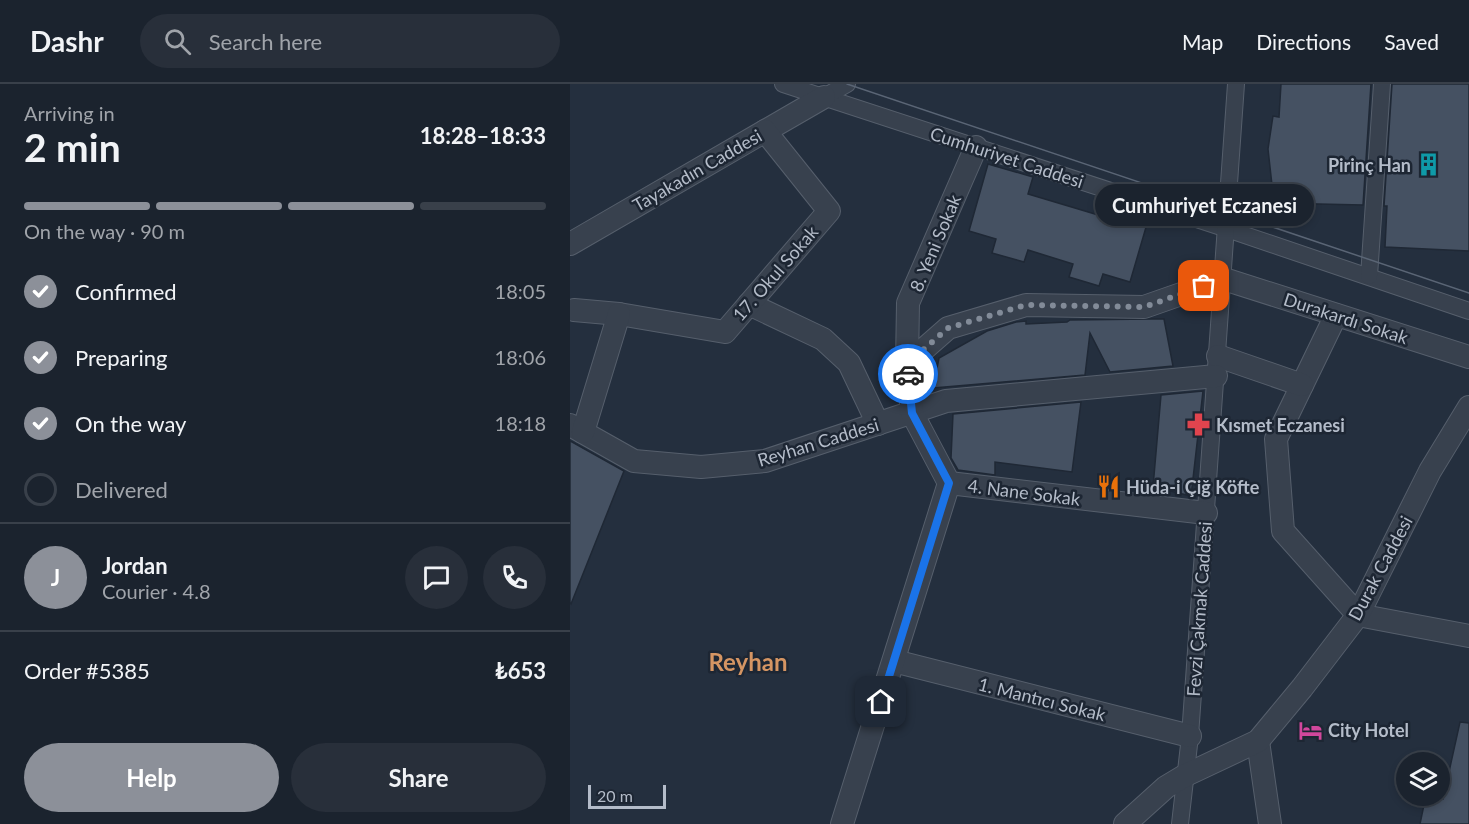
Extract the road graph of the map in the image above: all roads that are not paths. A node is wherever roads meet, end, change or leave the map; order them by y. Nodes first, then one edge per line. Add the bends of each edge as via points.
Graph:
1 (783, 84) edge
2 (847, 84) edge
3 (1236, 84) edge
4 (1382, 84) edge
5 (824, 97) junction
6 (765, 131) junction
7 (976, 147) junction
8 (1228, 221) junction
9 (570, 244) edge
10 (1369, 276) junction
11 (1224, 279) junction
12 (749, 304) junction
13 (574, 310) dead end
14 (1469, 311) edge
15 (619, 314) junction
16 (1336, 315) junction
17 (1469, 357) edge
18 (907, 364) junction
19 (1217, 366) junction
20 (1302, 385) junction
21 (1469, 407) edge
22 (912, 413) junction
23 (878, 424) junction
24 (576, 428) edge
25 (949, 483) junction
26 (1206, 513) junction
27 (1358, 615) junction
28 (1469, 636) edge
29 (894, 661) junction
30 (1190, 736) junction
31 (1258, 741) junction
32 (1186, 775) junction
33 (842, 824) edge
34 (1125, 824) edge
35 (1180, 824) edge
36 (1270, 824) edge

1 - 5 street, Cumhuriyet Caddesi
2 - 5 street
3 - 8 street, Fevzi Çakmak Caddesi
4 - 10 street
5 - 6 street, Tayakadın Caddesi
5 - 7 street, Cumhuriyet Caddesi
6 - 9 street, Tayakadın Caddesi
6 - 12 street, 17. Okul Sokak via 829,211
7 - 8 street, Cumhuriyet Caddesi
7 - 18 street, 8. Yeni Sokak via 908,303
8 - 10 street, Cumhuriyet Caddesi
8 - 11 street, Fevzi Çakmak Caddesi
10 - 14 street, Cumhuriyet Caddesi
11 - 16 street, Durakardı Sokak
11 - 18 street via 1144,307 1026,305 948,328
11 - 19 street, Fevzi Çakmak Caddesi
12 - 15 street, 17. Okul Sokak via 725,332
12 - 23 street via 823,339 849,363
13 - 15 street, 17. Okul Sokak
15 - 24 street
16 - 17 street, Durakardı Sokak
16 - 20 street
18 - 22 street, 8. Yeni Sokak
19 - 20 street
19 - 22 street, Reyhan Caddesi via 946,401
19 - 26 street, Fevzi Çakmak Caddesi
20 - 27 street via 1276,439 1283,531
21 - 27 street, Durak Caddesi via 1430,471
22 - 23 street, Reyhan Caddesi
22 - 25 street
23 - 24 street, Reyhan Caddesi via 765,461 701,467 634,461
25 - 26 street, 4. Nane Sokak
25 - 29 street
26 - 30 street, Fevzi Çakmak Caddesi
27 - 28 street
27 - 31 street, Durak Caddesi
29 - 30 street, 1. Mantıcı Sokak
29 - 33 street
30 - 32 street, Fevzi Çakmak Caddesi
31 - 32 street, Durak Caddesi
31 - 36 street
32 - 34 street, Durak Caddesi via 1166,787
32 - 35 street, Fevzi Çakmak Caddesi

